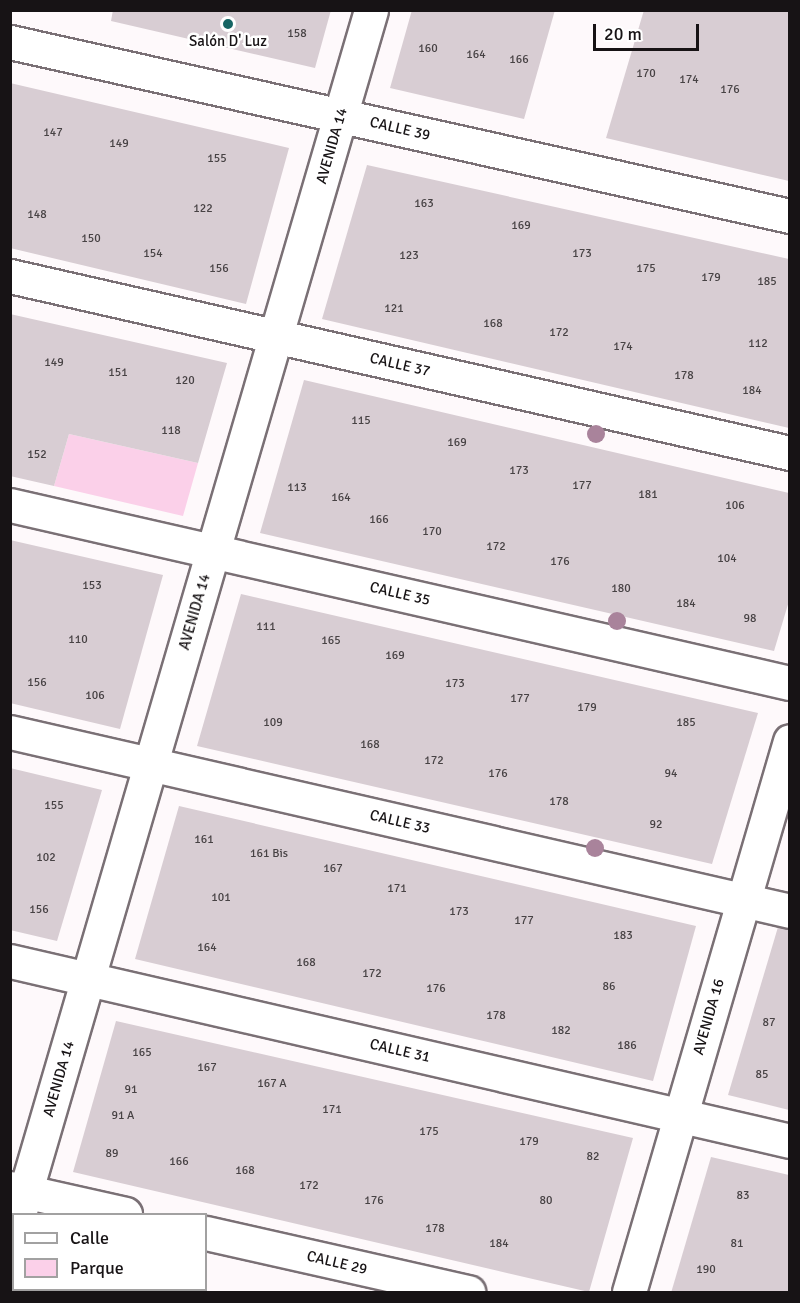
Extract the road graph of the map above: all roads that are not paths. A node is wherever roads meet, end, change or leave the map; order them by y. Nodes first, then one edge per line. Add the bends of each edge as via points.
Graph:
1 (371, 10) edge
2 (10, 42) edge
3 (340, 116) junction
4 (789, 216) edge
5 (10, 276) edge
6 (276, 336) junction
7 (789, 453) edge
8 (10, 505) edge
9 (213, 551) junction
10 (789, 683) edge
11 (10, 732) edge
12 (789, 741) edge
13 (151, 765) junction
14 (743, 900) junction
15 (789, 911) edge
16 (10, 961) edge
17 (88, 979) junction
18 (681, 1116) junction
19 (789, 1141) edge
20 (18, 1198) edge
21 (112, 1213) edge
22 (207, 1233) edge
23 (468, 1293) edge
24 (629, 1293) edge

1 - 3 street, AVENIDA 14
2 - 3 street, CALLE 39
3 - 4 street, CALLE 39
3 - 6 street, AVENIDA 14
5 - 6 street, CALLE 37
6 - 7 street, CALLE 37
6 - 9 street, AVENIDA 14
8 - 9 street, CALLE 35
9 - 10 street, CALLE 35
9 - 13 street, AVENIDA 14
11 - 13 street, CALLE 33
12 - 14 street, AVENIDA 16
13 - 14 street, CALLE 33
13 - 17 street, AVENIDA 14
14 - 15 street, CALLE 33
14 - 18 street, AVENIDA 16
16 - 17 street, CALLE 31
17 - 18 street, CALLE 31
17 - 20 street, AVENIDA 14
18 - 19 street, CALLE 31
18 - 24 street, AVENIDA 16
20 - 21 street
22 - 23 street, CALLE 29

